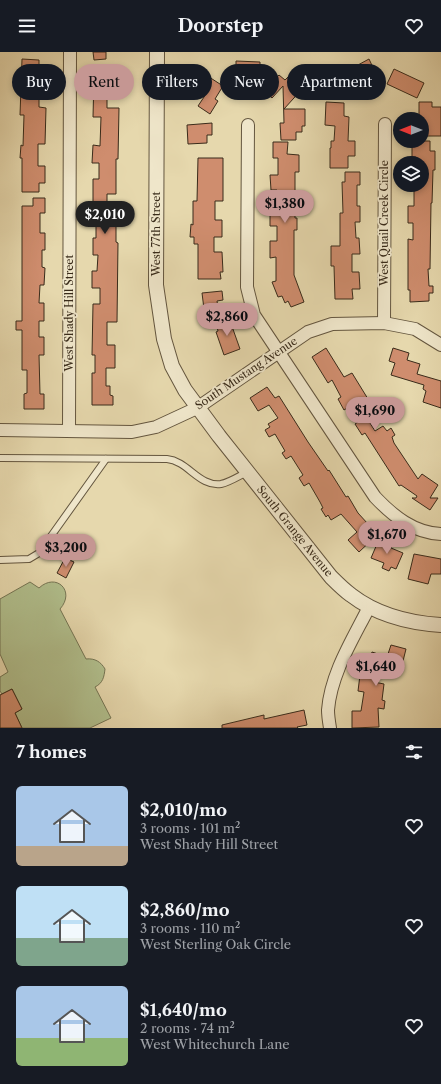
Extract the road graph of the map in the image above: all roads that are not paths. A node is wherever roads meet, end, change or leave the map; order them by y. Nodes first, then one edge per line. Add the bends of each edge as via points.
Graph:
1 (70, 52) edge
2 (157, 52) edge
3 (385, 124) dead end
4 (248, 125) dead end
5 (384, 322) junction
6 (441, 345) edge
7 (279, 352) junction
8 (198, 408) junction
9 (0, 430) edge
10 (69, 431) junction
11 (0, 458) edge
12 (106, 459) junction
13 (247, 472) junction
14 (441, 534) edge
15 (0, 560) edge
16 (369, 607) junction
17 (441, 625) edge
18 (330, 728) edge

1 - 10 street, West Shady Hill Street
2 - 8 street, West 77th Street via 156,285 159,314 172,366
3 - 5 street, West Quail Creek Circle
4 - 7 street via 247,287 254,315
5 - 6 street, South Mustang Avenue via 414,329
5 - 7 street, South Mustang Avenue via 332,324 308,332
7 - 8 street, South Mustang Avenue
7 - 14 street via 375,497 388,510 418,530
8 - 10 street, South Mustang Avenue via 156,427 132,432
8 - 13 street, South Grange Avenue
9 - 10 street, South Mustang Avenue
11 - 12 lane
12 - 13 lane via 175,460 202,479 220,484
12 - 15 lane via 39,553 29,559
13 - 16 street, South Grange Avenue via 330,577
16 - 17 street, South Grange Avenue via 408,621
16 - 18 street via 341,663 333,686 328,710

